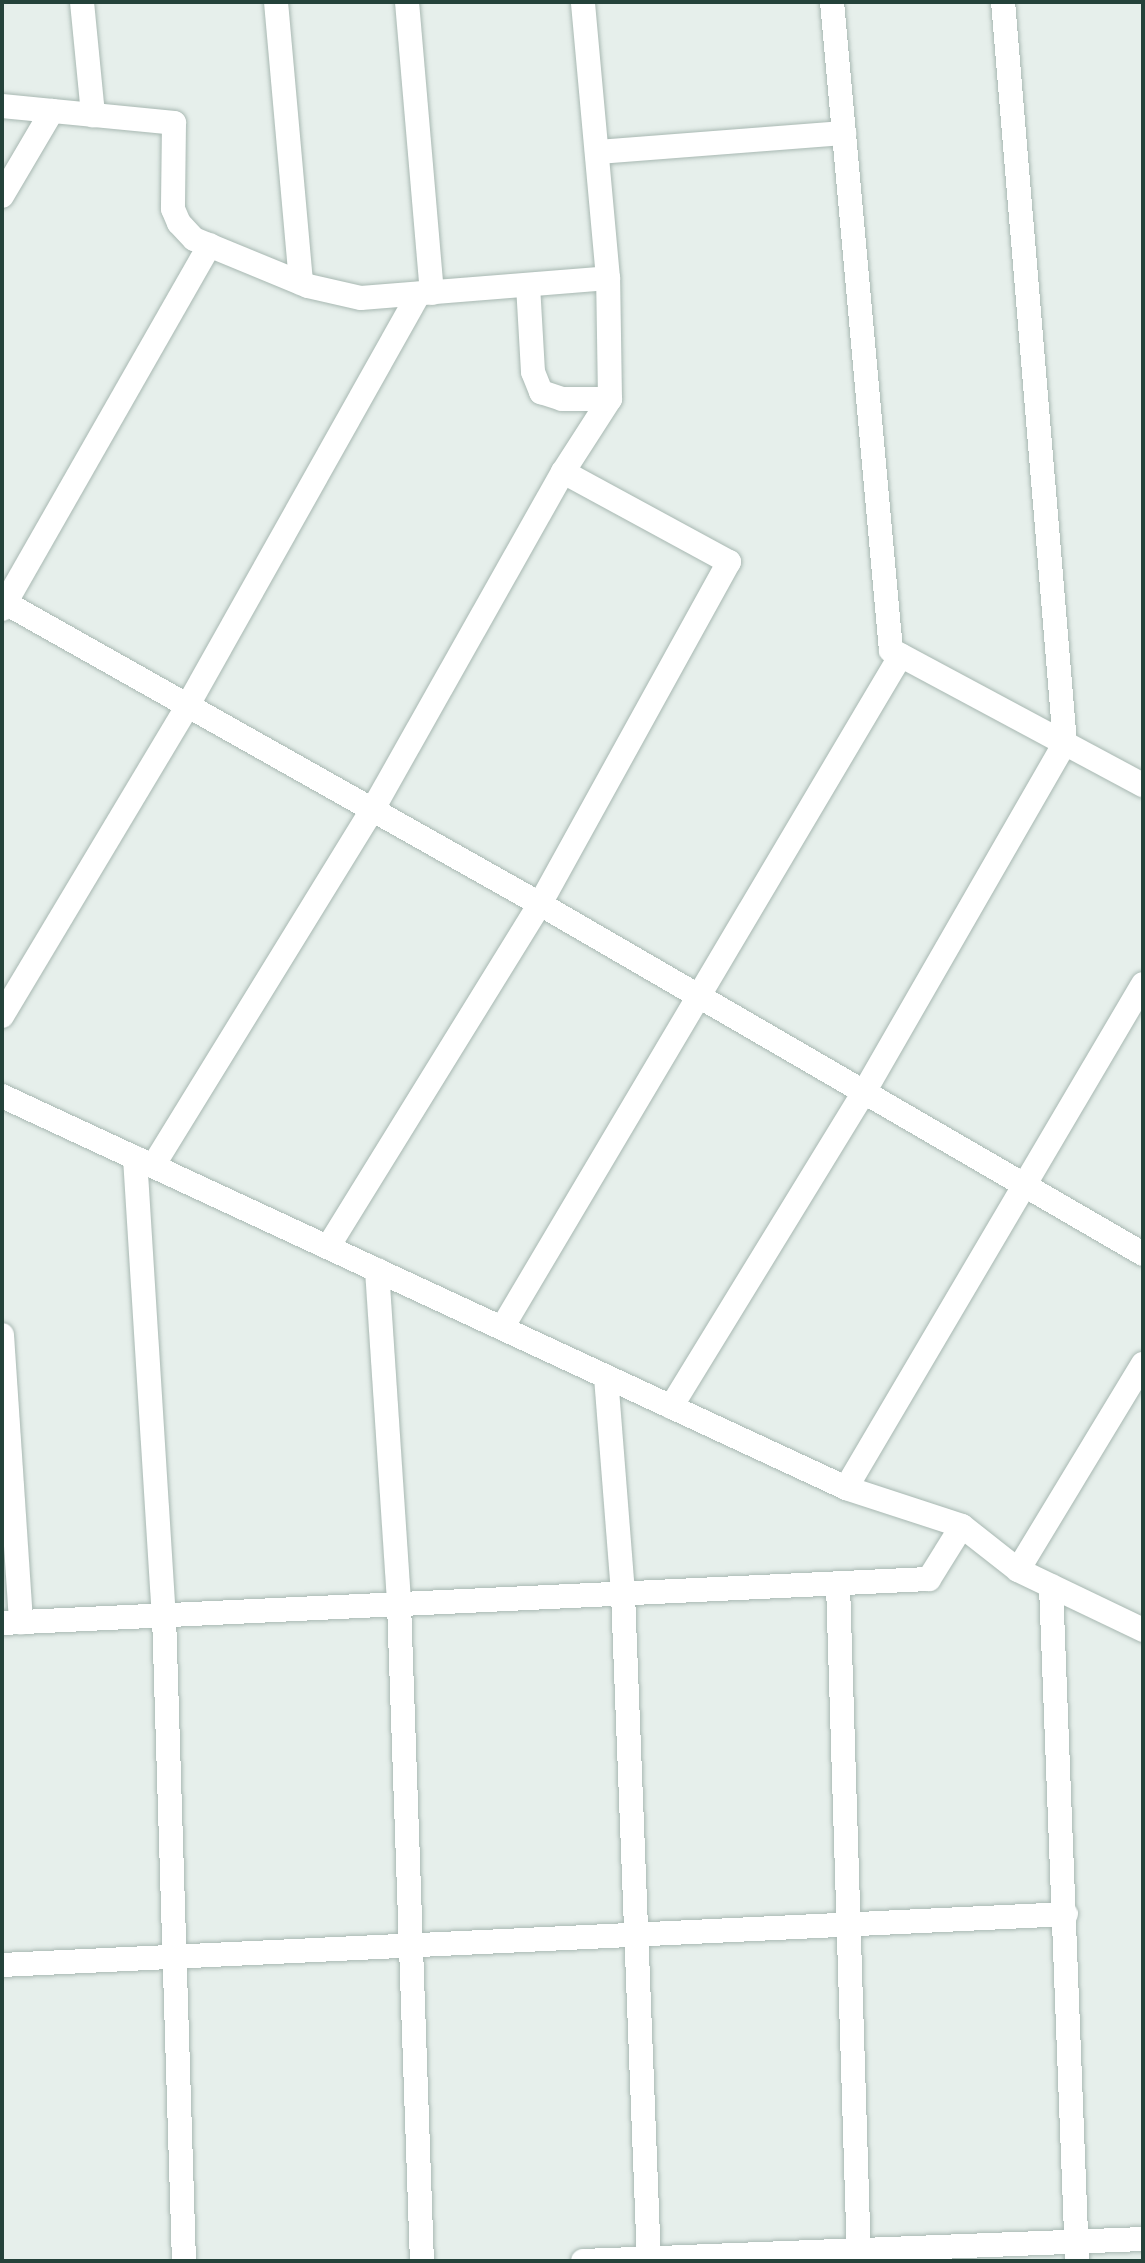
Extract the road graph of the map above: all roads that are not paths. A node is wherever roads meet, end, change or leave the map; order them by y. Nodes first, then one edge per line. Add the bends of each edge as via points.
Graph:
1 (82, 2) edge
2 (276, 2) edge
3 (407, 2) edge
4 (583, 2) edge
5 (832, 2) edge
6 (1003, 2) edge
7 (2, 106) edge
8 (52, 111) junction
9 (93, 115) junction
10 (844, 133) junction
11 (597, 152) junction
12 (2, 196) edge
13 (210, 245) junction
14 (608, 278) junction
15 (301, 283) junction
16 (528, 285) junction
17 (426, 293) junction
18 (610, 399) junction
19 (563, 472) junction
20 (3, 604) edge
21 (901, 655) junction
22 (188, 705) junction
23 (1065, 743) junction
24 (1143, 785) edge
25 (373, 809) junction
26 (540, 904) junction
27 (1143, 984) edge
28 (695, 997) junction
29 (2, 1016) edge
30 (863, 1094) junction
31 (2, 1096) edge
32 (144, 1162) junction
33 (1025, 1186) junction
34 (328, 1247) junction
35 (1143, 1254) edge
36 (377, 1270) junction
37 (502, 1328) junction
38 (2, 1335) edge
39 (1143, 1364) edge
40 (606, 1377) junction
41 (671, 1407) junction
42 (846, 1488) junction
43 (962, 1526) junction
44 (1018, 1570) junction
45 (838, 1584) junction
46 (1051, 1586) junction
47 (623, 1594) junction
48 (399, 1604) junction
49 (164, 1615) junction
50 (11, 1622) edge
51 (1143, 1630) edge
52 (1066, 1914) junction
53 (848, 1924) junction
54 (636, 1935) junction
55 (411, 1946) junction
56 (175, 1957) junction
57 (2, 1965) edge
58 (1143, 2239) edge
59 (1077, 2252) edge
60 (858, 2256) edge
61 (648, 2259) edge
62 (184, 2261) edge
63 (422, 2261) edge
64 (583, 2261) edge

1 - 9 street
2 - 15 street
3 - 17 street
4 - 11 street
5 - 10 street
6 - 23 street
7 - 8 street
8 - 9 street
8 - 12 street
9 - 13 street via 174,123 173,209 194,239
10 - 11 street
10 - 21 street via 891,650
11 - 14 street
13 - 15 street
13 - 20 street
14 - 16 street
14 - 18 street
15 - 17 street via 361,298
16 - 17 street
16 - 18 street via 533,372 541,392 562,399
17 - 22 street
18 - 19 street
19 - 25 street
19 - 26 street via 729,562
20 - 22 street
21 - 23 street
21 - 28 street
22 - 25 street
22 - 29 street
23 - 24 street
23 - 30 street
25 - 26 street
25 - 32 street
26 - 28 street
26 - 34 street
27 - 33 street
28 - 30 street
28 - 37 street
30 - 33 street
30 - 41 street
31 - 32 street
32 - 34 street
32 - 49 street
33 - 35 street
33 - 42 street
34 - 36 street
36 - 37 street
36 - 48 street
37 - 40 street
38 - 50 street
39 - 44 street
40 - 41 street
40 - 47 street
41 - 42 street
42 - 43 street
43 - 44 street
43 - 45 street via 929,1579
44 - 46 street
45 - 47 street
45 - 53 street
46 - 51 street
46 - 52 street
47 - 48 street
47 - 54 street
48 - 49 street
48 - 55 street
49 - 50 street
49 - 56 street
52 - 53 street
52 - 59 street
53 - 54 street
53 - 60 street
54 - 55 street
54 - 61 street
55 - 56 street
55 - 63 street
56 - 57 street
56 - 62 street
58 - 59 street
59 - 60 street
60 - 61 street
61 - 64 street

